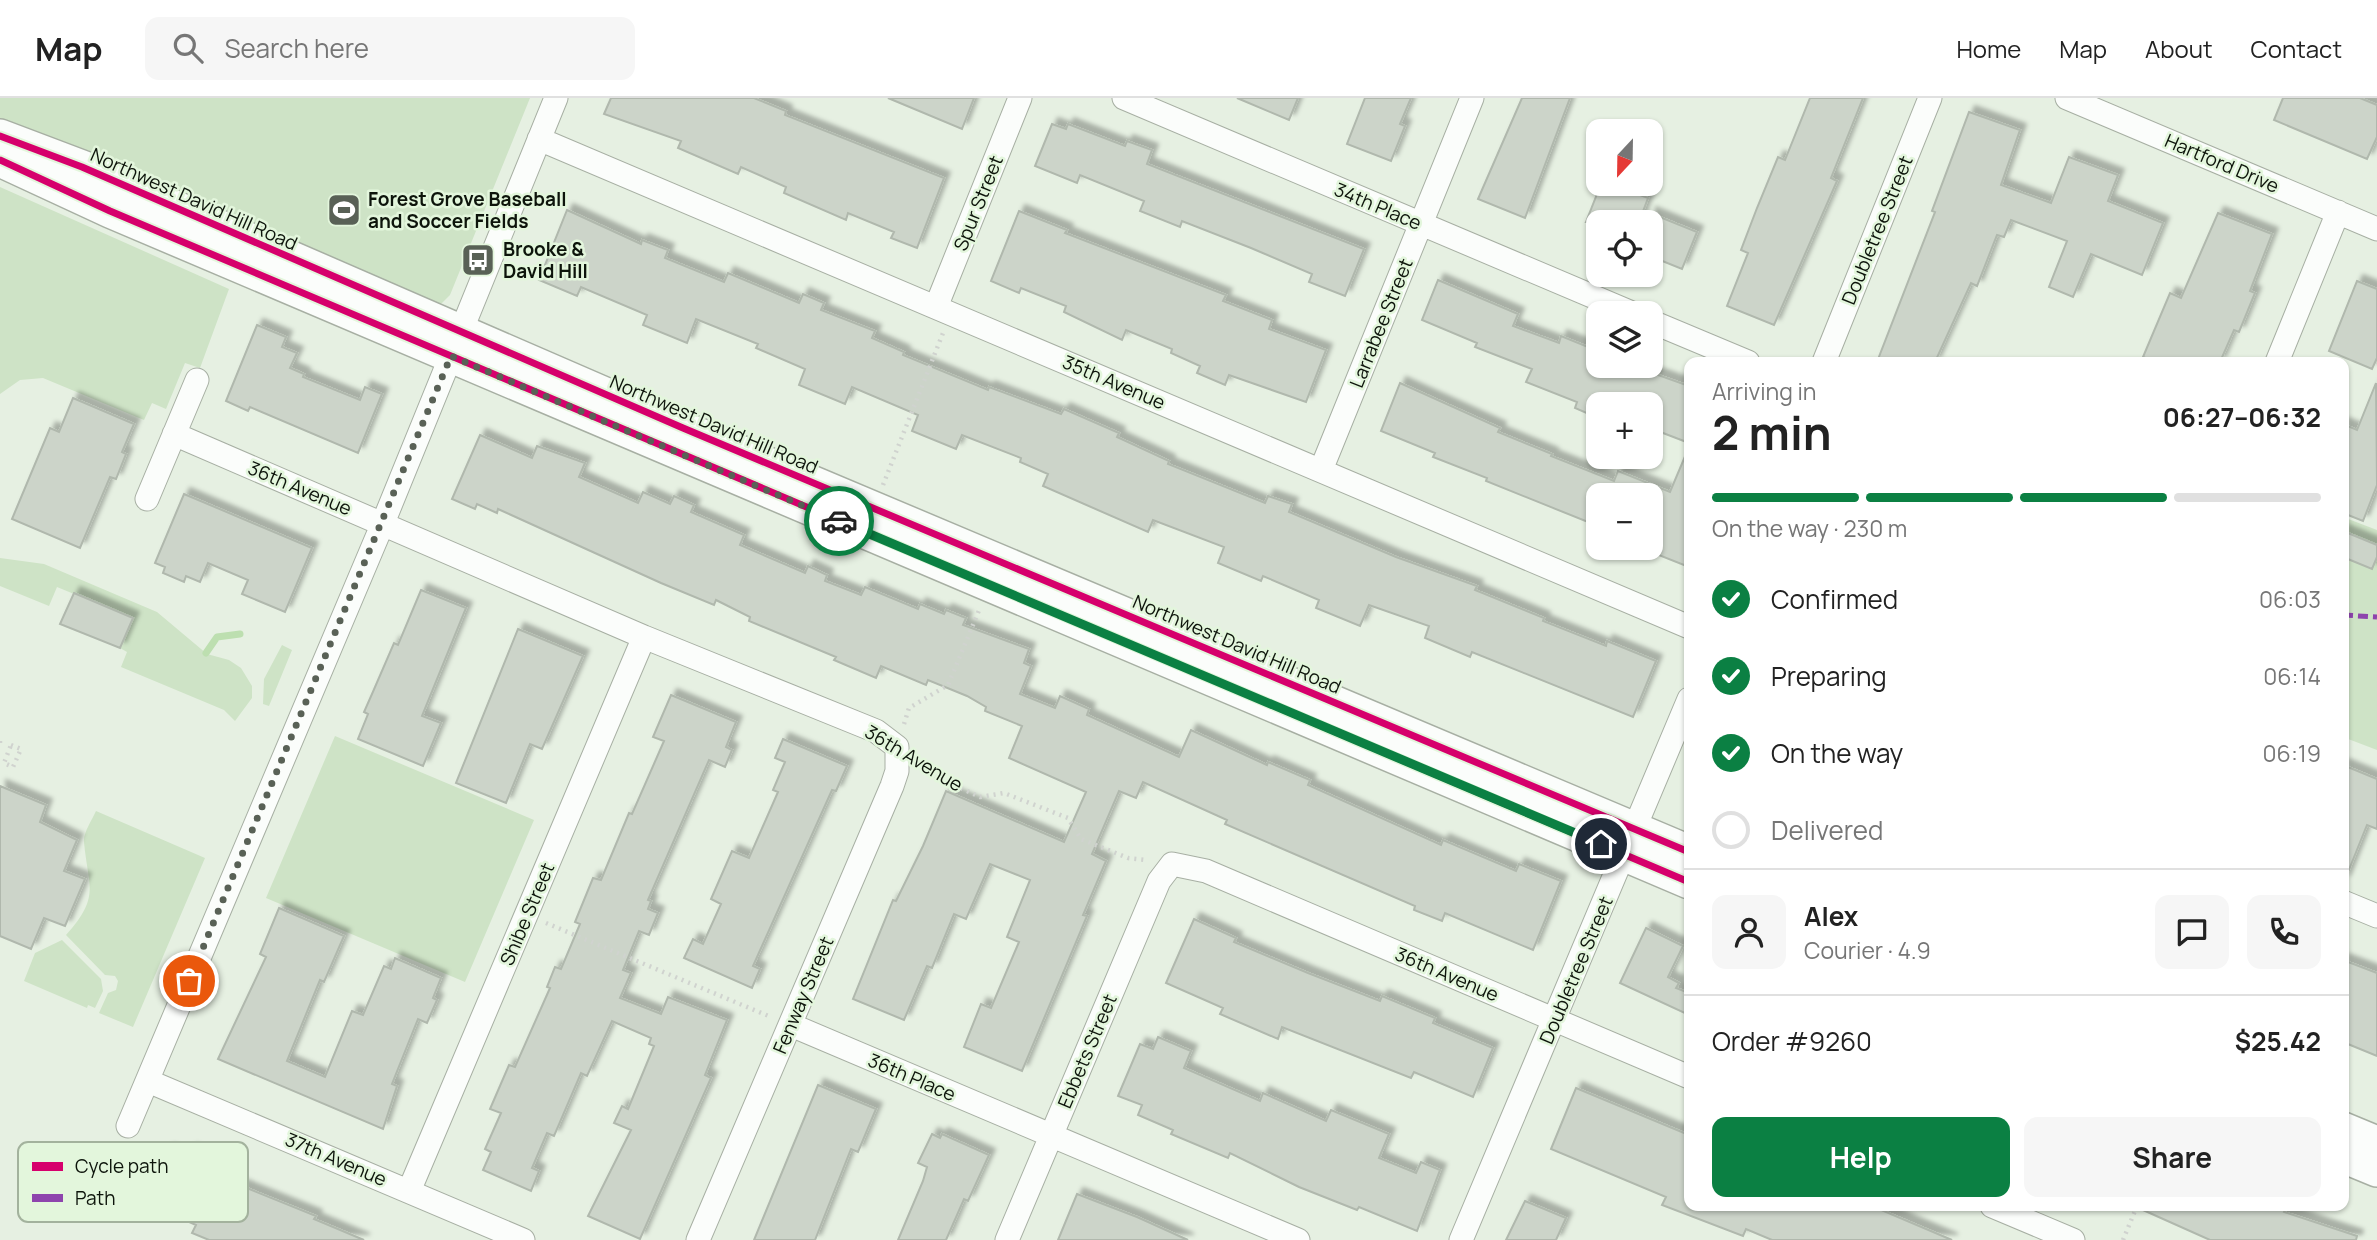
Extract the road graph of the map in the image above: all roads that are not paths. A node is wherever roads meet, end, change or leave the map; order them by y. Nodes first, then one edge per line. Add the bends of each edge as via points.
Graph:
1 (556, 98) edge
2 (1020, 98) edge
3 (1124, 98) edge
4 (1472, 98) edge
5 (1930, 98) edge
6 (2067, 98) edge
7 (0, 136) edge
8 (539, 139) junction
9 (0, 160) edge
10 (2337, 212) junction
11 (1421, 225) junction
12 (2377, 229) edge
13 (1603, 301) edge
14 (944, 310) junction
15 (1663, 326) edge
16 (456, 343) junction
17 (1736, 357) edge
18 (1826, 357) edge
19 (2279, 357) edge
20 (197, 380) dead end
21 (174, 434) junction
22 (1321, 470) junction
23 (147, 499) dead end
24 (383, 523) junction
25 (1684, 625) edge
26 (644, 637) junction
27 (1684, 711) edge
28 (897, 747) joint
29 (1630, 842) junction
30 (1684, 851) edge
31 (1172, 864) joint
32 (1684, 879) edge
33 (2349, 904) edge
34 (2377, 916) edge
35 (1555, 1020) junction
36 (791, 1025) junction
37 (1684, 1075) edge
38 (148, 1081) junction
39 (128, 1126) dead end
40 (2349, 1131) edge
41 (1051, 1137) junction
42 (2377, 1143) edge
43 (2349, 1158) edge
44 (2377, 1170) edge
45 (409, 1191) junction
46 (2004, 1211) edge
47 (523, 1240) edge
48 (698, 1240) edge
49 (1007, 1240) edge
50 (1298, 1240) edge
51 (1461, 1240) edge
52 (2073, 1240) edge

1 - 8 street
2 - 14 street, Spur Street
3 - 11 street, 34th Place
4 - 11 street, Larrabee Street
5 - 18 street, Doubletree Street
6 - 10 street, Hartford Drive
7 - 16 street, Northwest David Hill Road via 82,167
8 - 14 street, 35th Avenue
8 - 16 street
9 - 16 street, Northwest David Hill Road via 110,211
10 - 12 street, Hartford Drive
10 - 19 street
11 - 13 street, 34th Place
11 - 22 street, Larrabee Street
14 - 22 street, 35th Avenue
15 - 17 street
16 - 24 street
16 - 29 street, Northwest David Hill Road via 873,508
16 - 29 street, Northwest David Hill Road via 989,586
20 - 21 street
21 - 23 street
21 - 24 street, 36th Avenue
22 - 25 street, 35th Avenue
24 - 26 street, 36th Avenue
24 - 38 street
26 - 28 street, 36th Avenue via 876,731
26 - 45 street, Shibe Street
27 - 29 street, Doubletree Street
28 - 36 street, Fenway Street via 892,786
29 - 30 street, Northwest David Hill Road
29 - 32 street, Northwest David Hill Road
29 - 35 street, Doubletree Street
31 - 35 street, 36th Avenue via 1206,871
31 - 41 street, Ebbets Street via 1159,881
33 - 34 street
35 - 37 street, 36th Avenue
35 - 51 street, Doubletree Street
36 - 41 street, 36th Place
36 - 48 street, Fenway Street
38 - 39 street
38 - 45 street, 37th Avenue
40 - 42 street
41 - 49 street, Ebbets Street
41 - 50 street, 36th Place
43 - 44 street
45 - 47 street, 37th Avenue
46 - 52 street

